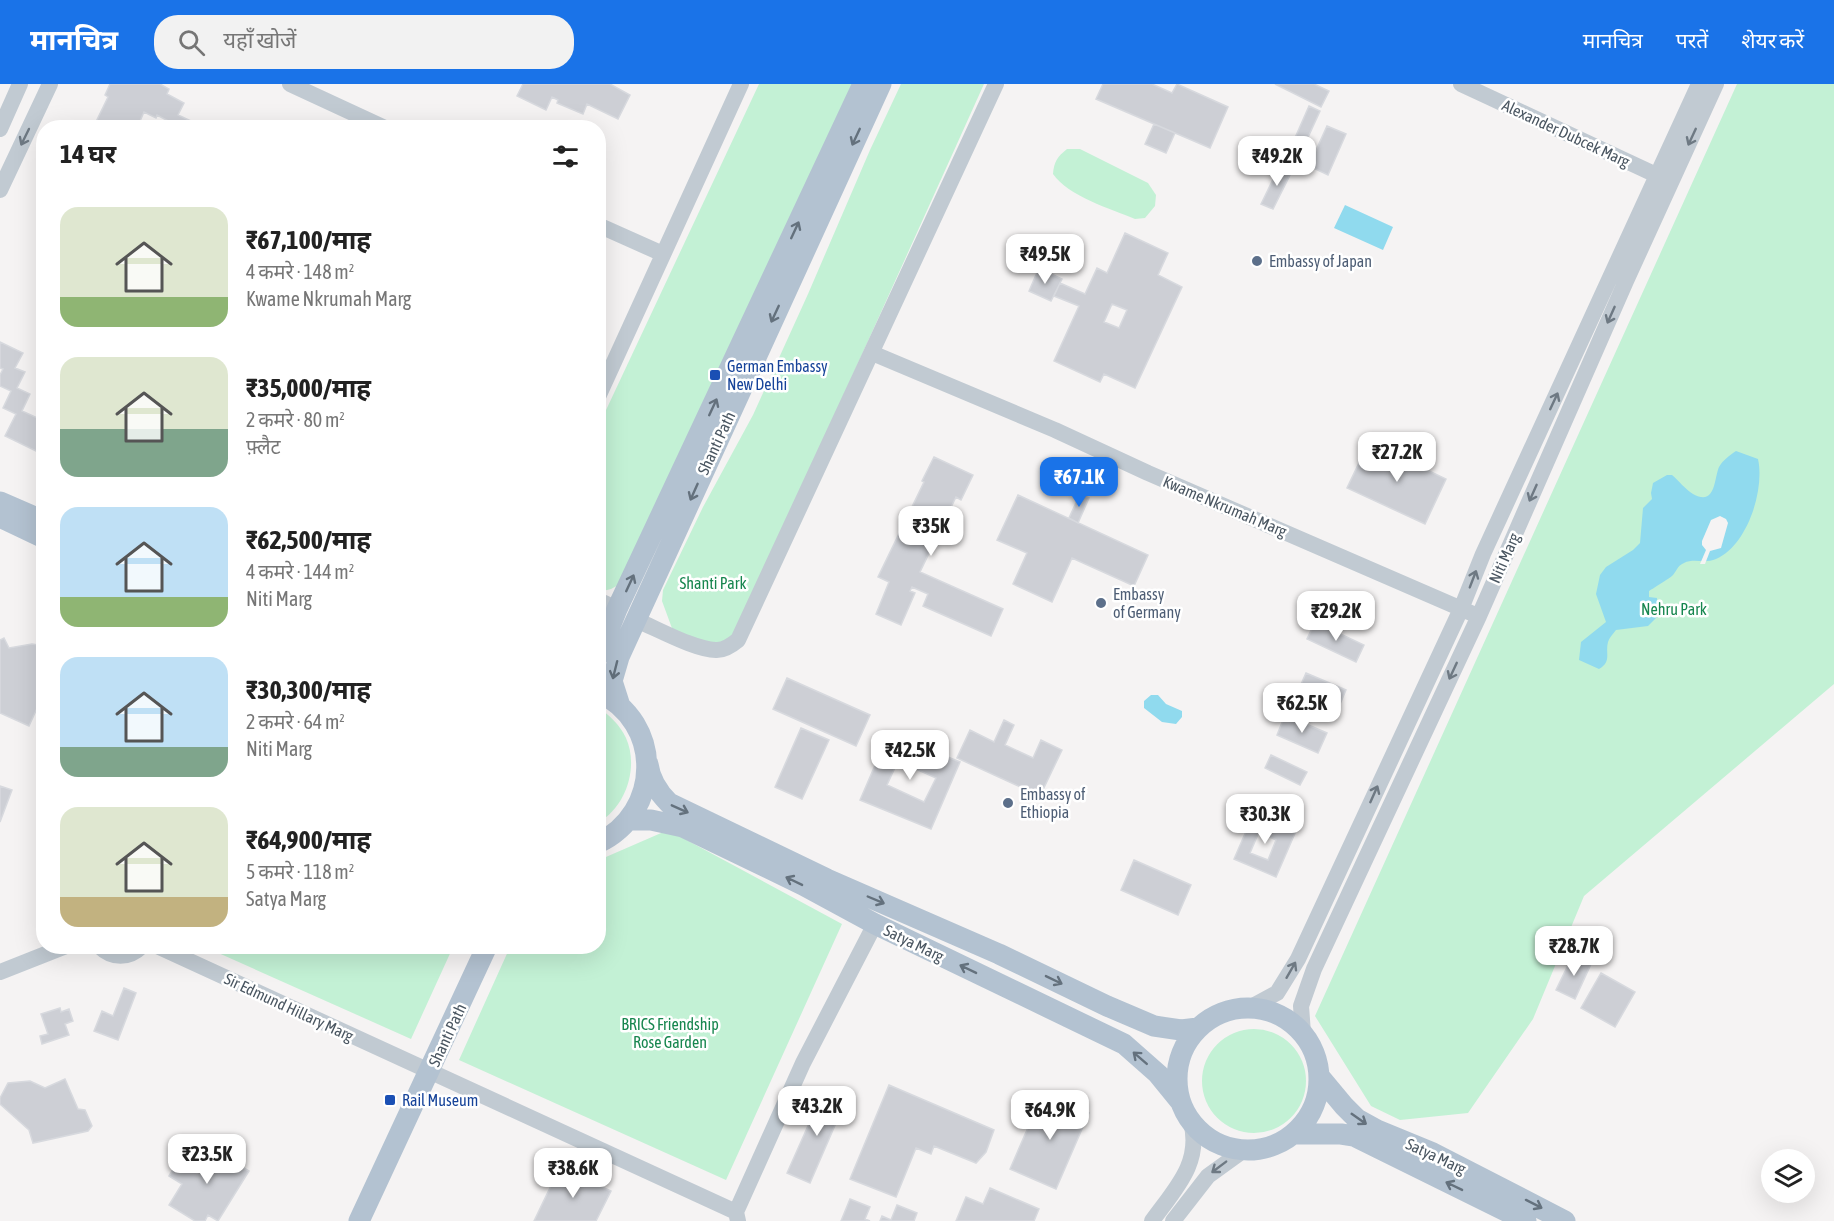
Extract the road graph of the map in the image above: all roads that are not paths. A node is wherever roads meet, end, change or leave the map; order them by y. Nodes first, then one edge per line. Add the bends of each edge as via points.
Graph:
1 (20, 84) edge
2 (50, 84) edge
3 (290, 84) edge
4 (741, 84) edge
5 (863, 84) edge
6 (881, 84) edge
7 (996, 84) edge
8 (1461, 84) edge
9 (1699, 84) edge
10 (1716, 84) edge
11 (368, 120) edge
12 (0, 129) edge
13 (1665, 179) junction
14 (0, 190) edge
15 (606, 229) edge
16 (663, 254) junction
17 (872, 353) junction
18 (606, 379) edge
19 (0, 502) edge
20 (0, 517) edge
21 (36, 518) edge
22 (36, 534) edge
23 (608, 605) edge
24 (1461, 609) junction
25 (1479, 616) junction
26 (636, 620) junction
27 (606, 697) edge
28 (620, 706) junction
29 (648, 764) junction
30 (629, 820) junction
31 (606, 838) edge
32 (875, 924) junction
33 (46, 954) edge
34 (111, 954) edge
35 (132, 954) edge
36 (174, 954) edge
37 (473, 954) edge
38 (483, 954) edge
39 (0, 972) edge
40 (1249, 1008) junction
41 (1198, 1028) junction
42 (1303, 1033) junction
43 (425, 1070) junction
44 (1319, 1076) junction
45 (1180, 1101) junction
46 (1191, 1122) junction
47 (1293, 1134) junction
48 (1244, 1150) junction
49 (737, 1217) edge
50 (350, 1221) edge
51 (359, 1221) edge
52 (1152, 1221) edge
53 (1173, 1221) edge
54 (1526, 1221) edge
55 (1565, 1221) edge

1 - 12 street
2 -> 14 street
3 - 11 street
4 - 16 street
23 -> 5 main road, Shanti Path
6 -> 26 main road, Shanti Path
7 - 17 street
8 - 13 street, Alexander Dubcek Marg
9 - 13 street, Niti Marg
10 -> 13 street, Niti Marg
24 -> 13 street, Niti Marg via 1483,554
13 -> 25 street, Niti Marg
15 - 16 street
16 - 18 street
17 - 24 street, Kwame Nkrumah Marg
17 - 26 street via 738,640 730,647 708,649
19 - 21 main road
20 - 22 main road
24 - 25 street, Kwame Nkrumah Marg
40 -> 24 street, Niti Marg via 1277,993 1291,971
25 -> 42 street, Niti Marg via 1314,969 1301,1006
26 -> 28 main road, Shanti Path via 612,681
27 - 28 main road
28 - 29 main road, Satya Marg via 635,723
29 - 30 main road via 644,794
29 -> 41 main road, Satya Marg via 658,793 669,804 1154,1026
30 - 31 main road
32 -> 30 main road, Satya Marg via 683,826
45 -> 32 main road, Satya Marg via 1158,1074 1124,1044
32 - 49 street via 803,1063
33 - 39 street
34 - 35 street
36 - 43 street, Sir Edmund Hillary Marg
37 - 43 main road, Shanti Path
38 - 43 main road, Shanti Path
40 - 41 main road via 1230,1010
40 - 42 main road via 1284,1017
41 - 45 main road via 1184,1046 1177,1067
42 - 44 main road via 1313,1049
43 - 49 street, Sir Edmund Hillary Marg
43 - 50 main road, Shanti Path
43 - 51 main road, Shanti Path
44 - 47 main road via 1316,1102
44 -> 55 main road, Satya Marg via 1357,1119
45 - 46 main road
46 - 48 main road via 1214,1141
46 - 52 street via 1195,1137 1190,1164
47 - 48 main road via 1270,1147
54 -> 47 main road, Satya Marg via 1354,1136
48 -> 53 street via 1208,1176

